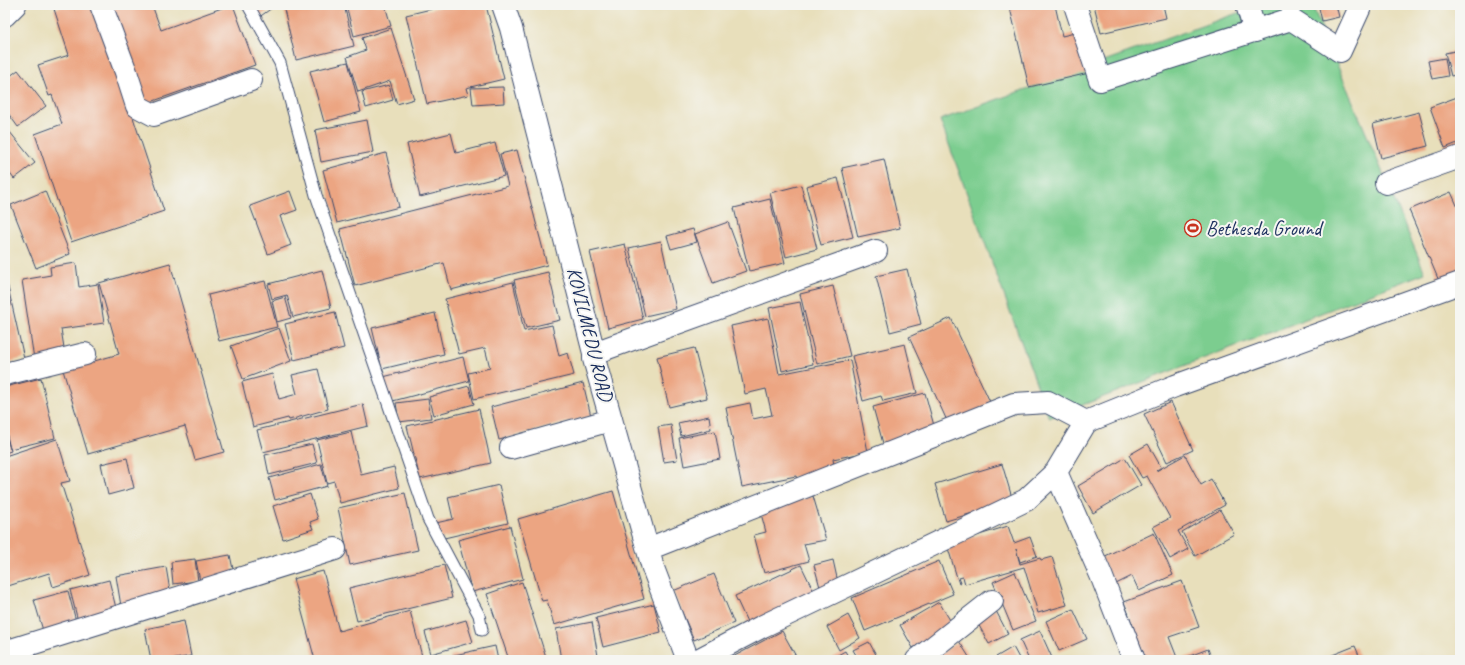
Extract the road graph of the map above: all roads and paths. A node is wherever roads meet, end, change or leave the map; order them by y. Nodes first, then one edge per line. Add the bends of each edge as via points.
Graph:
1 (15, 5) edge
2 (101, 5) edge
3 (248, 5) edge
4 (503, 5) edge
5 (1076, 5) edge
6 (1247, 5) edge
7 (1361, 5) edge
8 (5, 15) edge
9 (1255, 31) junction
10 (251, 80) dead end
11 (1460, 157) edge
12 (1386, 183) dead end
13 (876, 251) dead end
14 (1460, 283) edge
15 (594, 353) junction
16 (85, 354) dead end
17 (5, 374) edge
18 (611, 420) junction
19 (1086, 422) junction
20 (511, 448) dead end
21 (1056, 472) junction
22 (335, 549) dead end
23 (648, 549) junction
24 (992, 600) dead end
25 (482, 630) dead end
26 (5, 652) edge
27 (688, 660) edge
28 (698, 660) edge
29 (917, 660) edge
30 (1134, 660) edge

1 - 8 street
2 - 10 street via 137,106 154,115
3 - 25 lane via 280,63 316,195 428,519 479,615
4 - 15 street, KOVILMEDU ROAD
5 - 9 street via 1100,80
6 - 9 street
7 - 9 street via 1340,52 1291,19
11 - 12 street
13 - 15 street
14 - 19 street via 1175,386
15 - 18 street, KOVILMEDU ROAD
16 - 17 street
18 - 20 street
18 - 23 street, KOVILMEDU ROAD
19 - 21 street
19 - 23 street via 1048,402 1014,404
21 - 28 street via 1026,500 763,626
21 - 30 street via 1101,575
22 - 26 street
23 - 27 street, KOVILMEDU ROAD
24 - 29 street

